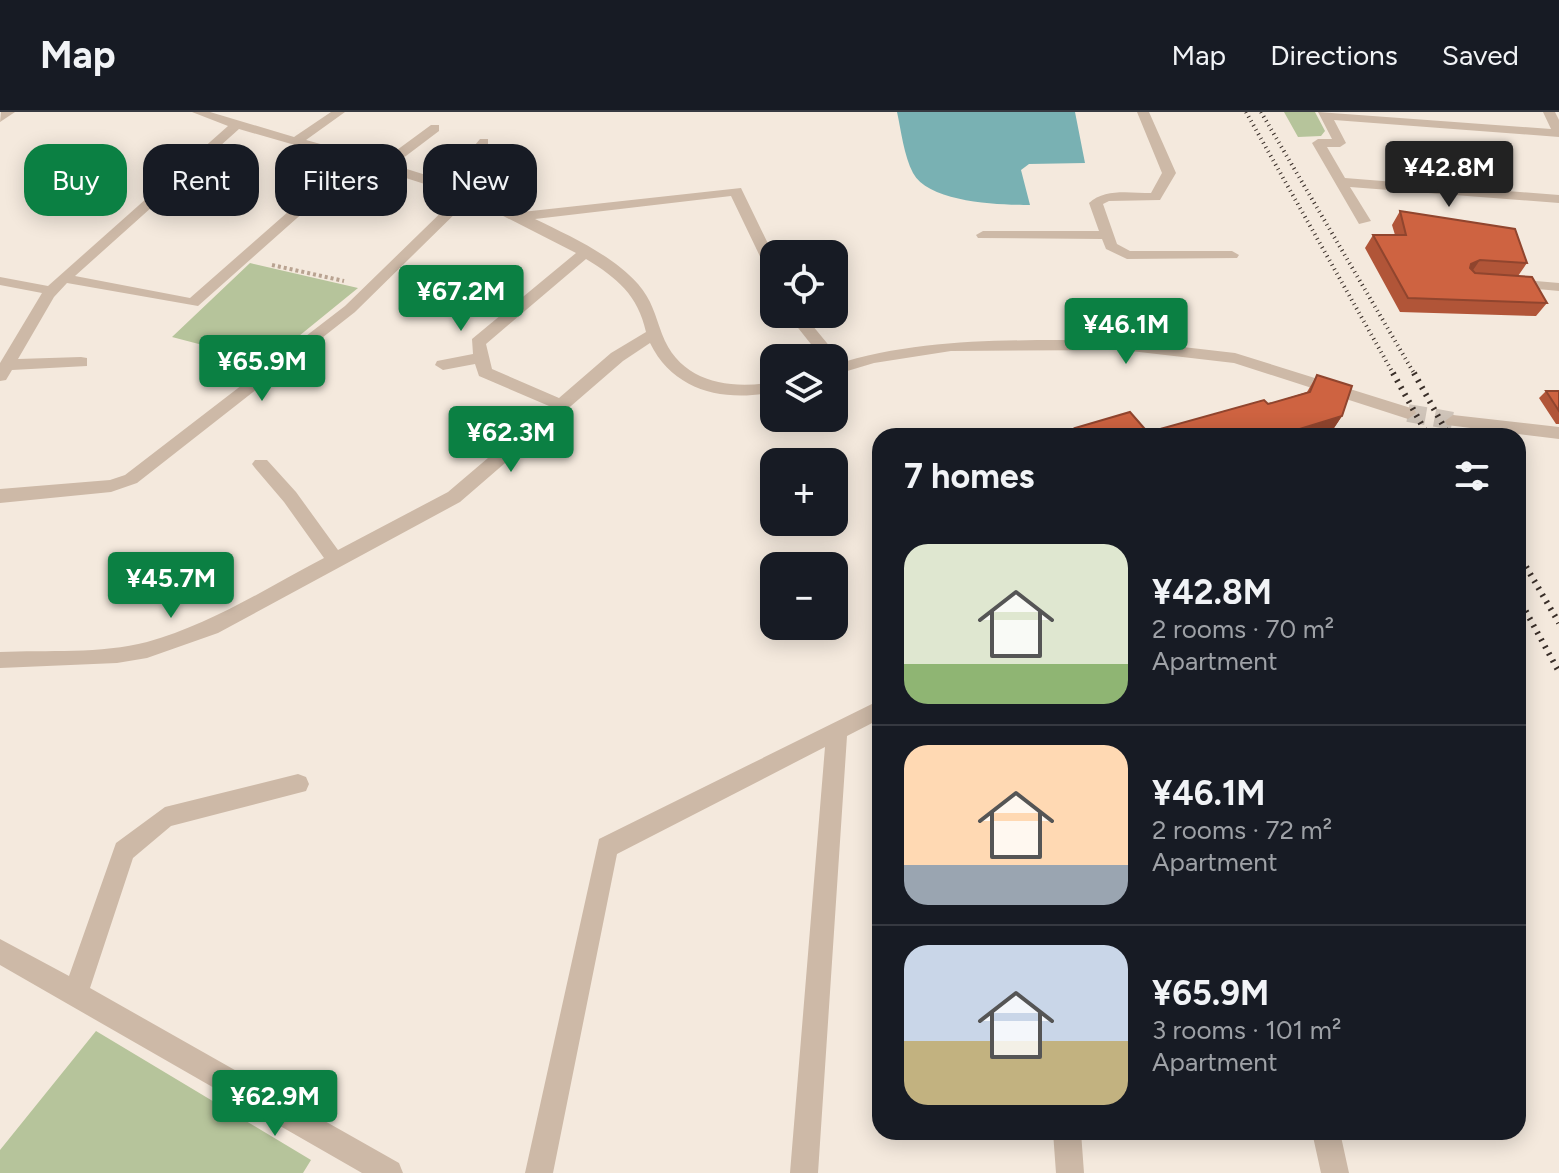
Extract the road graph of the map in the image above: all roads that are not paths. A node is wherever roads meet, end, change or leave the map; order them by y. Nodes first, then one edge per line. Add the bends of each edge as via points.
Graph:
1 (9, 112) edge
2 (198, 112) edge
3 (339, 112) edge
4 (1143, 112) edge
5 (1549, 112) edge
6 (1325, 114) edge
7 (0, 118) edge
8 (236, 125) junction
9 (435, 128) dead end
10 (1559, 132) edge
11 (295, 142) junction
12 (302, 144) edge
13 (407, 149) edge
14 (1341, 182) junction
15 (1559, 199) edge
16 (292, 216) edge
17 (445, 216) edge
18 (517, 217) joint
19 (1364, 221) dead end
20 (983, 235) dead end
21 (1107, 235) junction
22 (760, 242) edge
23 (585, 253) junction
24 (1232, 255) dead end
25 (64, 278) junction
26 (0, 281) edge
27 (1500, 282) edge
28 (1559, 287) edge
29 (52, 291) junction
30 (806, 328) edge
31 (653, 334) junction
32 (818, 344) edge
33 (481, 358) junction
34 (81, 362) dead end
35 (848, 362) edge
36 (443, 365) dead end
37 (4, 370) edge
38 (760, 390) edge
39 (561, 405) junction
40 (1408, 413) tunnel mouth
41 (1453, 421) tunnel mouth
42 (1515, 428) edge
43 (1526, 429) edge
44 (1559, 433) edge
45 (261, 464) dead end
46 (0, 496) edge
47 (336, 561) junction
48 (0, 660) edge
49 (872, 713) edge
50 (837, 731) junction
51 (298, 784) dead end
52 (0, 951) edge
53 (75, 995) junction
54 (1068, 1140) edge
55 (1328, 1140) edge
56 (389, 1173) edge
57 (539, 1173) edge
58 (804, 1173) edge
59 (1070, 1173) edge
60 (1335, 1173) edge

1 - 7 street
2 - 8 street
3 - 11 street
4 - 21 street via 1169,173 1155,197 1106,197 1096,203
5 - 10 street
6 - 10 street
6 - 14 street via 1340,143 1318,143
8 - 11 street
8 - 25 street
9 - 13 street
11 - 12 street
14 - 15 street
14 - 19 street
16 - 25 street via 193,303
17 - 46 street via 350,309 131,479 111,486
18 - 22 street via 736,191
18 - 23 street
20 - 21 street
21 - 24 street via 1111,246 1127,255
23 - 31 street via 616,271 638,293
23 - 33 street via 478,343
25 - 29 street
26 - 29 street
27 - 28 street
29 - 37 street
30 - 32 street
31 - 38 street via 672,366 701,385 741,393
31 - 39 street
33 - 36 street
33 - 39 street via 485,372
34 - 37 street
35 - 40 street via 951,346 1122,345 1235,358
39 - 47 street via 454,497
41 - 42 street
43 - 44 street
45 - 47 street
47 - 48 street via 211,627 147,650
49 - 50 street
50 - 57 street via 607,847
50 - 58 street
51 - 53 street via 165,817 124,851
52 - 53 street
53 - 56 street
54 - 59 street
55 - 60 street

